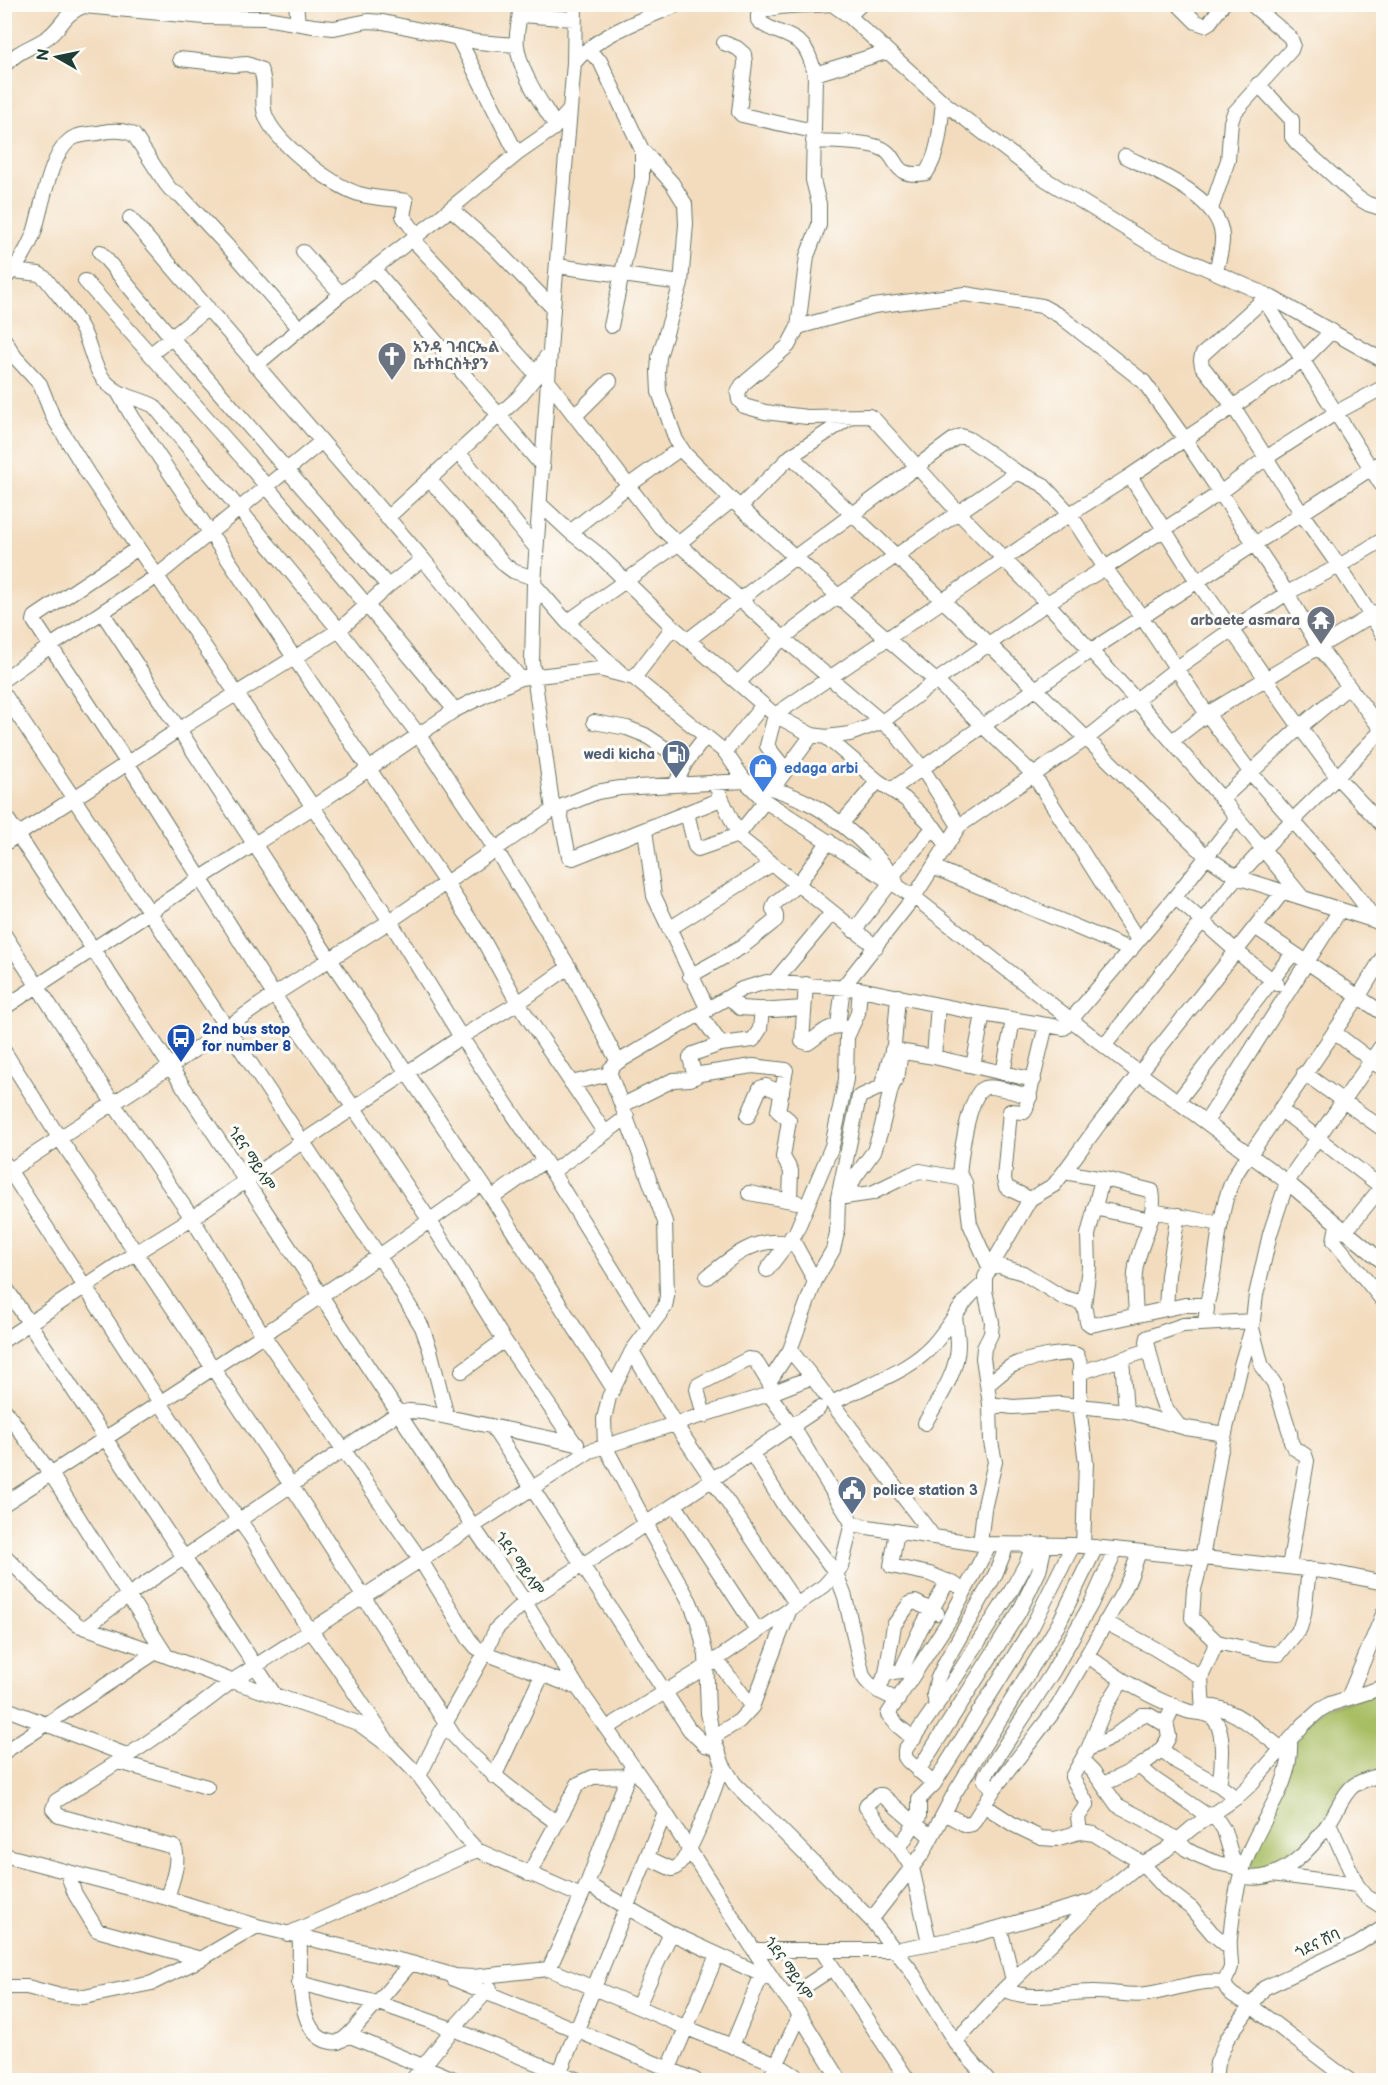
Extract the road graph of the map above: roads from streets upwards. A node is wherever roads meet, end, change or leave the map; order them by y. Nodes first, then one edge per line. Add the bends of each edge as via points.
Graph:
1 (297, 4) edge
2 (575, 4) edge
3 (679, 4) edge
4 (832, 4) edge
5 (861, 4) edge
6 (1178, 4) edge
7 (1224, 4) edge
8 (1251, 4) edge
9 (89, 5) edge
10 (184, 9) edge
11 (520, 10) edge
12 (263, 11) edge
13 (849, 16) junction
14 (574, 19) junction
15 (298, 23) junction
16 (458, 38) junction
17 (724, 43) dead end
18 (516, 45) junction
19 (586, 50) junction
20 (886, 52) junction
21 (180, 59) dead end
22 (574, 63) junction
23 (4, 66) edge
24 (815, 74) junction
25 (1258, 84) junction
26 (943, 102) junction
27 (569, 111) junction
28 (556, 126) junction
29 (813, 136) junction
30 (642, 150) junction
31 (517, 154) junction
32 (1125, 156) dead end
33 (451, 209) junction
34 (1211, 209) junction
35 (1383, 209) edge
36 (130, 218) dead end
37 (414, 237) junction
38 (100, 252) dead end
39 (303, 252) dead end
40 (557, 266) junction
41 (374, 269) junction
42 (1216, 272) junction
43 (623, 274) junction
44 (9, 275) edge
45 (85, 281) dead end
46 (681, 283) junction
47 (341, 294) junction
48 (1266, 297) junction
49 (208, 308) junction
50 (553, 308) junction
51 (611, 326) dead end
52 (798, 327) junction
53 (300, 329) junction
54 (1332, 331) junction
55 (172, 338) junction
56 (4, 339) edge
57 (151, 354) junction
58 (1304, 359) junction
59 (1383, 362) edge
60 (255, 366) junction
61 (542, 378) junction
62 (610, 381) dead end
63 (1383, 387) edge
64 (118, 392) junction
65 (1233, 406) junction
66 (1337, 412) junction
67 (500, 415) junction
68 (575, 416) junction
69 (849, 418) junction
70 (1184, 438) junction
71 (321, 442) junction
72 (681, 448) junction
73 (458, 452) junction
74 (791, 456) junction
75 (1266, 458) junction
76 (1383, 460) edge
77 (543, 466) junction
78 (917, 467) junction
79 (287, 468) junction
80 (1370, 468) junction
81 (1017, 472) junction
82 (1130, 476) junction
83 (429, 479) junction
84 (266, 486) junction
85 (628, 486) junction
86 (1383, 489) edge
87 (1220, 493) junction
88 (737, 503) junction
89 (540, 504) junction
90 (239, 511) junction
91 (959, 513) junction
92 (852, 514) junction
93 (1070, 514) junction
94 (1302, 514) junction
95 (387, 518) junction
96 (1165, 528) junction
97 (570, 532) junction
98 (211, 533) junction
99 (1383, 539) edge
100 (678, 544) junction
101 (1254, 546) junction
102 (138, 548) junction
103 (536, 548) junction
104 (896, 556) junction
105 (795, 557) junction
106 (1005, 558) junction
107 (423, 559) junction
108 (1340, 566) junction
109 (1105, 568) junction
110 (157, 576) junction
111 (534, 581) junction
112 (627, 581) junction
113 (1197, 581) junction
114 (388, 586) junction
115 (1287, 593) junction
116 (838, 596) junction
117 (739, 598) junction
118 (942, 600) junction
119 (1047, 603) junction
120 (367, 605) junction
121 (1383, 608) edge
122 (102, 612) junction
123 (1370, 616) junction
124 (1142, 617) junction
125 (567, 622) junction
126 (673, 627) junction
127 (339, 630) junction
128 (1231, 630) junction
129 (1383, 636) edge
130 (783, 638) junction
131 (887, 639) junction
132 (688, 640) junction
133 (989, 644) junction
134 (49, 647) junction
135 (1319, 647) junction
136 (1090, 651) junction
137 (294, 659) junction
138 (1177, 668) junction
139 (534, 676) junction
140 (628, 676) junction
141 (520, 678) junction
142 (831, 678) junction
143 (1266, 678) junction
144 (4, 679) edge
145 (936, 681) junction
146 (738, 683) junction
147 (1348, 687) junction
148 (1037, 690) junction
149 (4, 694) edge
150 (237, 695) junction
151 (1136, 700) junction
152 (763, 705) junction
153 (455, 710) junction
154 (1207, 714) junction
155 (775, 715) junction
156 (594, 722) dead end
157 (882, 722) junction
158 (983, 725) junction
159 (1300, 727) junction
160 (178, 730) junction
161 (1383, 730) edge
162 (418, 734) junction
163 (706, 736) junction
164 (819, 736) junction
165 (1086, 739) junction
166 (1172, 741) junction
167 (725, 752) junction
168 (687, 762) junction
169 (128, 764) junction
170 (922, 768) junction
171 (369, 769) junction
172 (786, 770) junction
173 (1251, 773) junction
174 (1033, 774) junction
175 (1337, 777) junction
176 (745, 781) junction
177 (878, 781) junction
178 (714, 782) junction
179 (675, 785) junction
180 (773, 788) junction
181 (891, 790) junction
182 (74, 798) junction
183 (722, 799) junction
184 (1222, 799) junction
185 (765, 801) junction
186 (313, 807) junction
187 (556, 809) junction
188 (687, 813) junction
189 (4, 814) edge
190 (1237, 818) junction
191 (1292, 819) junction
192 (842, 823) junction
193 (959, 826) junction
194 (934, 827) junction
195 (1383, 827) edge
196 (645, 830) junction
197 (18, 834) junction
198 (738, 835) junction
199 (829, 841) junction
200 (4, 844) edge
201 (255, 844) junction
202 (947, 845) junction
203 (1263, 849) junction
204 (496, 850) junction
205 (1207, 857) junction
206 (772, 864) junction
207 (933, 867) junction
208 (1237, 877) junction
209 (201, 878) junction
210 (894, 881) junction
211 (445, 882) junction
212 (798, 884) junction
213 (1282, 892) junction
214 (914, 897) junction
215 (1174, 897) junction
216 (1302, 897) junction
217 (1340, 910) junction
218 (151, 912) junction
219 (832, 913) junction
220 (390, 921) junction
221 (1202, 921) junction
222 (1380, 923) edge
223 (1255, 927) junction
224 (669, 929) junction
225 (854, 931) junction
226 (4, 934) edge
227 (1135, 945) junction
228 (876, 947) junction
229 (94, 950) junction
230 (1236, 951) junction
231 (1293, 953) junction
232 (1383, 955) edge
233 (329, 958) junction
234 (1308, 963) junction
235 (569, 967) junction
236 (690, 976) junction
237 (1271, 980) junction
238 (775, 981) junction
239 (806, 984) junction
240 (39, 987) junction
241 (843, 987) junction
242 (860, 988) junction
243 (1289, 993) junction
244 (274, 995) junction
245 (898, 996) junction
246 (1359, 996) junction
247 (729, 997) junction
248 (518, 1003) junction
249 (938, 1005) junction
250 (4, 1008) edge
251 (804, 1008) junction
252 (762, 1009) junction
253 (704, 1013) junction
254 (983, 1014) junction
255 (1383, 1014) edge
256 (1071, 1019) junction
257 (1013, 1020) junction
258 (1046, 1025) junction
259 (844, 1026) junction
260 (226, 1028) junction
261 (1334, 1032) junction
262 (461, 1037) junction
263 (744, 1042) junction
264 (1383, 1042) edge
265 (721, 1044) junction
266 (1105, 1045) junction
267 (4, 1051) edge
268 (897, 1051) junction
269 (934, 1057) junction
270 (1371, 1060) junction
271 (171, 1066) junction
272 (753, 1066) junction
273 (973, 1066) junction
274 (614, 1068) junction
275 (1383, 1070) edge
276 (407, 1072) junction
277 (1004, 1073) junction
278 (1140, 1073) junction
279 (1304, 1074) junction
280 (695, 1077) junction
281 (1034, 1080) junction
282 (571, 1083) junction
283 (886, 1088) junction
284 (1001, 1089) junction
285 (782, 1093) junction
286 (1030, 1097) junction
287 (1178, 1101) junction
288 (1343, 1101) junction
289 (113, 1103) junction
290 (354, 1108) junction
291 (1280, 1109) junction
292 (625, 1111) junction
293 (748, 1116) dead end
294 (1206, 1122) junction
295 (1383, 1130) edge
296 (605, 1132) junction
297 (60, 1139) junction
298 (1317, 1139) junction
299 (302, 1142) junction
300 (832, 1146) junction
301 (848, 1149) junction
302 (1249, 1156) junction
303 (548, 1166) junction
304 (6, 1169) edge
305 (1064, 1172) junction
306 (958, 1177) junction
307 (1102, 1179) junction
308 (246, 1182) junction
309 (1287, 1182) junction
310 (481, 1184) junction
311 (1383, 1187) edge
312 (749, 1193) dead end
313 (842, 1197) junction
314 (492, 1198) junction
315 (790, 1199) junction
316 (1030, 1199) junction
317 (807, 1204) junction
318 (1094, 1208) junction
319 (1151, 1215) junction
320 (1178, 1215) junction
321 (192, 1218) junction
322 (430, 1221) junction
323 (1221, 1224) junction
324 (1341, 1229) junction
325 (790, 1240) junction
326 (137, 1252) junction
327 (380, 1256) junction
328 (1383, 1263) edge
329 (991, 1266) junction
330 (767, 1270) dead end
331 (707, 1277) dead end
332 (815, 1281) junction
333 (984, 1284) junction
334 (4, 1285) edge
335 (86, 1286) junction
336 (321, 1295) junction
337 (1382, 1299) edge
338 (1084, 1305) junction
339 (1206, 1306) junction
340 (1166, 1309) junction
341 (1136, 1314) junction
342 (955, 1316) junction
343 (31, 1323) junction
344 (1205, 1323) junction
345 (1252, 1325) junction
346 (650, 1328) junction
347 (264, 1335) junction
348 (4, 1340) edge
349 (504, 1340) junction
350 (958, 1343) junction
351 (984, 1348) junction
352 (790, 1350) junction
353 (1149, 1350) junction
354 (632, 1351) junction
355 (1122, 1359) junction
356 (213, 1369) junction
357 (462, 1371) dead end
358 (1079, 1373) junction
359 (812, 1377) junction
360 (987, 1385) junction
361 (613, 1388) junction
362 (771, 1389) junction
363 (160, 1403) junction
364 (990, 1404) junction
365 (826, 1406) junction
366 (1080, 1406) junction
367 (4, 1409) edge
368 (1126, 1411) junction
369 (398, 1413) junction
370 (704, 1416) junction
371 (447, 1417) junction
372 (925, 1423) dead end
373 (675, 1424) junction
374 (1179, 1426) junction
375 (792, 1427) junction
376 (493, 1428) junction
377 (1225, 1434) junction
378 (107, 1439) junction
379 (574, 1442) junction
380 (605, 1446) junction
381 (343, 1450) junction
382 (590, 1451) junction
383 (752, 1454) junction
384 (51, 1474) junction
385 (712, 1478) junction
386 (291, 1485) junction
387 (531, 1488) junction
388 (4, 1504) edge
389 (675, 1505) junction
390 (240, 1521) junction
391 (852, 1523) junction
392 (646, 1524) junction
393 (472, 1526) junction
394 (897, 1531) junction
395 (933, 1536) junction
396 (1039, 1544) junction
397 (985, 1545) junction
398 (1007, 1545) junction
399 (1084, 1546) junction
400 (1116, 1550) junction
401 (1138, 1552) junction
402 (4, 1555) edge
403 (184, 1559) junction
404 (420, 1559) junction
405 (1202, 1559) junction
406 (582, 1566) junction
407 (1289, 1567) junction
408 (1309, 1569) junction
409 (836, 1574) junction
410 (948, 1581) junction
411 (1383, 1583) edge
412 (966, 1589) junction
413 (364, 1595) junction
414 (127, 1596) junction
415 (525, 1602) junction
416 (794, 1607) junction
417 (931, 1610) junction
418 (1383, 1612) edge
419 (950, 1619) junction
420 (1106, 1622) junction
421 (85, 1628) junction
422 (310, 1629) junction
423 (758, 1630) junction
424 (1217, 1642) junction
425 (930, 1651) junction
426 (485, 1653) junction
427 (161, 1654) junction
428 (1087, 1655) junction
429 (946, 1661) junction
430 (711, 1662) junction
431 (255, 1666) junction
432 (886, 1673) junction
433 (542, 1675) junction
434 (1201, 1677) junction
435 (232, 1681) junction
436 (1122, 1681) junction
437 (578, 1688) junction
438 (948, 1689) junction
439 (878, 1691) junction
440 (1382, 1691) edge
441 (664, 1692) junction
442 (274, 1694) junction
443 (1348, 1698) junction
444 (898, 1700) junction
445 (963, 1700) junction
446 (1174, 1705) junction
447 (752, 1707) junction
448 (936, 1707) junction
449 (4, 1708) edge
450 (1203, 1711) junction
451 (446, 1722) junction
452 (45, 1724) junction
453 (1166, 1725) junction
454 (606, 1728) junction
455 (914, 1738) junction
456 (715, 1743) junction
457 (1286, 1744) junction
458 (392, 1748) junction
459 (1161, 1749) junction
460 (4, 1752) edge
461 (1085, 1755) junction
462 (124, 1759) junction
463 (723, 1765) junction
464 (1140, 1767) junction
465 (629, 1770) junction
466 (918, 1771) junction
467 (1383, 1774) edge
468 (419, 1776) junction
469 (494, 1777) junction
470 (934, 1784) junction
471 (1103, 1784) junction
472 (1219, 1785) junction
473 (207, 1787) dead end
474 (994, 1789) junction
475 (1236, 1798) junction
476 (985, 1806) junction
477 (665, 1812) junction
478 (944, 1813) junction
479 (1211, 1815) junction
480 (557, 1823) junction
481 (1329, 1823) junction
482 (915, 1824) junction
483 (1080, 1832) junction
484 (931, 1837) junction
485 (1178, 1840) junction
486 (899, 1848) junction
487 (477, 1850) junction
488 (690, 1850) junction
489 (4, 1855) edge
490 (648, 1858) junction
491 (1142, 1863) junction
492 (912, 1868) junction
493 (1240, 1871) junction
494 (67, 1873) junction
495 (529, 1874) junction
496 (1272, 1874) junction
497 (1357, 1885) junction
498 (584, 1890) junction
499 (167, 1898) junction
500 (1095, 1901) junction
501 (1383, 1908) edge
502 (627, 1909) junction
503 (871, 1920) junction
504 (256, 1926) junction
505 (1383, 1927) edge
506 (1000, 1928) junction
507 (671, 1933) junction
508 (294, 1935) junction
509 (929, 1942) junction
510 (1230, 1948) junction
511 (756, 1950) junction
512 (894, 1950) junction
513 (822, 1951) junction
514 (717, 1955) junction
515 (201, 1959) junction
516 (411, 1963) junction
517 (833, 1968) junction
518 (549, 1969) junction
519 (436, 1972) junction
520 (501, 1974) junction
521 (768, 1977) junction
522 (1225, 1982) junction
523 (299, 1983) junction
524 (1009, 1984) junction
525 (4, 1987) edge
526 (593, 1989) junction
527 (486, 1993) junction
528 (787, 1998) junction
529 (378, 2003) junction
530 (1250, 2005) junction
531 (638, 2006) junction
532 (800, 2015) junction
533 (687, 2028) junction
534 (453, 2029) junction
535 (576, 2030) junction
536 (348, 2035) junction
537 (955, 2042) junction
538 (732, 2046) junction
539 (777, 2064) junction
540 (424, 2067) junction
541 (666, 2075) edge
542 (558, 2077) edge
543 (978, 2078) edge
544 (1343, 2079) edge
545 (412, 2080) edge
546 (456, 2080) edge
547 (578, 2080) edge
548 (695, 2080) edge
549 (769, 2080) edge
550 (802, 2080) edge
551 (840, 2080) edge
552 (908, 2080) edge
553 (1215, 2080) edge

1 - 15 street
2 - 14 street
3 - 19 street
4 - 13 street
4 - 24 street via 763,9 758,15 762,25 804,44
5 - 13 street
6 - 7 street via 1196,22 1205,25
8 - 25 street via 1293,44
9 - 10 street
9 - 23 street via 76,9 47,38 13,56
10 - 12 street via 206,17
11 - 14 street
11 - 18 street
12 - 15 street
13 - 20 street
14 - 22 street
15 - 16 street via 334,28 383,22
16 - 18 street
16 - 31 street
17 - 29 street via 744,54 739,112
18 - 28 street via 535,91
19 - 22 street
19 - 30 street via 600,61
20 - 24 street
20 - 26 street
21 - 37 street via 247,64 260,69 264,75 264,112 296,153 311,168 357,193 406,201 403,216
22 - 27 street
24 - 29 street
25 - 34 street via 1234,113 1228,160
25 - 35 street via 1292,120 1292,137 1296,142 1358,198
26 - 29 street via 939,136 926,173 912,175 902,171 885,150 875,145
26 - 42 street via 1050,182 1149,243
27 - 28 street
27 - 40 street
28 - 31 street
29 - 52 street via 819,225 806,264
30 - 43 street via 642,177
30 - 46 street via 685,204
31 - 33 street
32 - 34 street via 1172,180
33 - 37 street
33 - 50 street
34 - 42 street via 1222,236
36 - 49 street
37 - 41 street
37 - 61 street
38 - 55 street
39 - 47 street
40 - 43 street
40 - 50 street
41 - 47 street
41 - 67 street
42 - 48 street
43 - 46 street
43 - 51 street
44 - 53 street via 33,233 46,187 64,147 75,137 127,131 134,135 171,190 181,196
44 - 64 street via 39,274 46,279 83,331 96,369
45 - 57 street
46 - 72 street via 658,372 663,408
47 - 53 street
48 - 54 street
48 - 58 street
48 - 65 street via 1202,355 1202,366
49 - 55 street
49 - 60 street
50 - 61 street via 550,350
52 - 69 street via 788,346 742,385 739,400 744,406 785,415
52 - 70 street via 874,306 965,294 1042,306 1144,382
53 - 60 street
54 - 58 street
54 - 59 street
55 - 57 street
55 - 79 street
56 - 102 street via 40,384 53,417
57 - 84 street
58 - 65 street
58 - 66 street
60 - 71 street
61 - 67 street
61 - 68 street
61 - 77 street
62 - 68 street
63 - 66 street
64 - 90 street via 154,406
64 - 98 street
65 - 70 street
65 - 75 street
66 - 75 street
66 - 80 street
67 - 73 street
67 - 77 street
68 - 85 street
69 - 74 street
69 - 78 street via 874,419
70 - 82 street
70 - 87 street
71 - 79 street
71 - 95 street
72 - 85 street
72 - 88 street
73 - 83 street
73 - 103 street
74 - 88 street
74 - 92 street
75 - 87 street
75 - 94 street
76 - 80 street
77 - 89 street
78 - 81 street via 961,436
78 - 91 street
78 - 92 street
79 - 84 street
79 - 114 street
80 - 86 street
80 - 94 street
81 - 91 street
81 - 93 street via 1042,484
82 - 93 street
82 - 96 street
83 - 95 street
83 - 111 street via 496,557
84 - 90 street
84 - 120 street
85 - 97 street
85 - 100 street
87 - 96 street
87 - 101 street
88 - 100 street
88 - 105 street
89 - 97 street
89 - 103 street
90 - 98 street
90 - 127 street
91 - 104 street
91 - 106 street
92 - 104 street
92 - 105 street
93 - 106 street
93 - 109 street
94 - 101 street
94 - 108 street
95 - 107 street
96 - 109 street
96 - 113 street
97 - 112 street
98 - 110 street
98 - 137 street
99 - 108 street
100 - 112 street
100 - 117 street
101 - 113 street
101 - 115 street
102 - 110 street
102 - 134 street via 34,617
103 - 111 street
104 - 116 street
104 - 118 street
105 - 116 street
105 - 117 street
106 - 118 street
106 - 119 street
107 - 114 street
107 - 141 street
108 - 115 street
108 - 123 street
109 - 119 street
109 - 124 street
110 - 122 street
110 - 150 street
111 - 125 street
111 - 139 street
112 - 125 street
112 - 126 street
113 - 124 street
113 - 128 street
114 - 120 street
115 - 128 street
115 - 135 street
116 - 130 street
116 - 131 street
117 - 130 street
117 - 132 street
118 - 131 street
118 - 133 street
119 - 133 street
119 - 136 street
120 - 127 street
120 - 153 street
121 - 123 street
122 - 134 street
122 - 160 street
123 - 129 street
123 - 135 street
124 - 136 street
124 - 138 street
125 - 140 street
126 - 132 street
126 - 140 street
127 - 137 street
127 - 162 street
128 - 138 street
128 - 143 street
130 - 142 street
130 - 146 street
131 - 142 street
131 - 145 street
132 - 146 street
133 - 145 street
133 - 148 street
134 - 144 street
134 - 169 street
135 - 143 street
135 - 147 street
136 - 148 street
136 - 151 street
137 - 150 street
137 - 171 street
138 - 151 street
138 - 154 street
139 - 140 street via 599,669
139 - 141 street
139 - 187 street
140 - 163 street
141 - 153 street
142 - 155 street
142 - 157 street
143 - 154 street
143 - 159 street
145 - 157 street
145 - 158 street
146 - 152 street
147 - 159 street
147 - 161 street
148 - 158 street
148 - 165 street
149 - 182 street
150 - 160 street
150 - 186 street
151 - 165 street
151 - 166 street
152 - 155 street
152 - 167 street
153 - 162 street
154 - 166 street
154 - 173 street
155 - 164 street
155 - 172 street via 767,746
156 - 168 street via 627,728
157 - 164 street via 850,734
157 - 170 street
158 - 170 street
158 - 174 street
159 - 173 street
159 - 175 street
160 - 169 street
160 - 201 street
161 - 175 street
162 - 171 street
162 - 204 street
163 - 167 street
163 - 168 street
164 - 172 street
164 - 177 street
165 - 174 street
165 - 205 street
166 - 184 street
167 - 176 street
168 - 179 street
169 - 182 street
169 - 209 street
170 - 181 street
170 - 193 street
171 - 186 street
171 - 211 street
172 - 180 street
173 - 184 street
173 - 191 street
174 - 193 street
174 - 227 street
175 - 191 street
175 - 195 street
176 - 178 street
176 - 180 street
176 - 185 street
177 - 181 street
177 - 192 street
178 - 179 street
178 - 183 street
179 - 187 street via 597,792
180 - 192 street via 802,798
181 - 194 street
182 - 197 street
182 - 218 street
183 - 188 street
183 - 198 street
184 - 190 street
185 - 198 street
185 - 199 street
186 - 201 street
186 - 220 street
187 - 196 street via 571,858
187 - 204 street
188 - 196 street
188 - 198 street via 696,848
189 - 197 street, ጎደና ማይላም
190 - 203 street
190 - 205 street
191 - 203 street
191 - 222 street
192 - 210 street
193 - 202 street
194 - 202 street
194 - 210 street
196 - 224 street via 654,896
197 - 200 street
197 - 229 street, ጎደና ማይላም
198 - 206 street
199 - 210 street
199 - 212 street
201 - 209 street
201 - 233 street
202 - 207 street
203 - 208 street
203 - 216 street
204 - 211 street
204 - 235 street
205 - 208 street
205 - 215 street
206 - 212 street
206 - 224 street
207 - 214 street
207 - 227 street
208 - 213 street
208 - 221 street
209 - 218 street
209 - 244 street
210 - 214 street
210 - 225 street
211 - 220 street
211 - 248 street
212 - 219 street
212 - 236 street via 775,903 772,909 776,918 764,931
213 - 216 street
213 - 223 street
214 - 228 street
214 - 256 street
215 - 221 street
215 - 227 street
216 - 217 street
217 - 222 street
217 - 234 street
218 - 229 street
218 - 260 street
219 - 225 street
219 - 238 street
220 - 233 street
220 - 262 street
221 - 230 street
221 - 266 street
223 - 230 street
223 - 231 street
224 - 236 street
225 - 228 street
226 - 240 street
227 - 256 street
228 - 241 street
229 - 240 street
229 - 271 street, ጎደና ማይላም
230 - 237 street
230 - 278 street
231 - 234 street
231 - 237 street
232 - 246 street
233 - 244 street
233 - 276 street
234 - 243 street
234 - 246 street
235 - 248 street
235 - 274 street
236 - 253 street
237 - 243 street
237 - 287 street
238 - 239 street
238 - 247 street via 752,985
239 - 241 street
239 - 251 street
240 - 250 street
240 - 289 street
241 - 242 street
241 - 259 street
242 - 245 street
242 - 259 street via 858,1013
243 - 294 street
244 - 260 street
244 - 290 street
245 - 249 street
245 - 268 street
246 - 255 street
246 - 261 street
247 - 252 street via 740,1008
247 - 253 street
248 - 262 street
248 - 282 street
249 - 254 street
249 - 269 street
251 - 252 street
251 - 259 street via 804,1042
252 - 263 street via 759,1032 753,1040
253 - 265 street
253 - 274 street
254 - 257 street
254 - 273 street
256 - 258 street via 1064,1028
256 - 266 street
257 - 258 street
257 - 277 street
258 - 281 street
259 - 300 street via 848,1036 846,1079
260 - 271 street
260 - 299 street
261 - 270 street
261 - 279 street
262 - 276 street
262 - 303 street
263 - 265 street
263 - 272 street
264 - 270 street
265 - 280 street via 691,1056
266 - 278 street
267 - 297 street
268 - 269 street
268 - 283 street via 898,1073
269 - 273 street
270 - 275 street
270 - 288 street
271 - 289 street
271 - 308 street, ጎደና ማይላም
272 - 280 street
272 - 285 street via 786,1070
273 - 277 street
274 - 282 street
274 - 292 street
276 - 290 street
276 - 310 street
277 - 281 street
277 - 284 street
278 - 287 street
278 - 305 street
279 - 288 street
279 - 291 street
280 - 292 street via 670,1081
281 - 286 street
282 - 296 street
283 - 301 street via 859,1097
283 - 313 street via 874,1151
284 - 286 street
284 - 306 street via 984,1087 975,1099
285 - 293 street via 766,1086 760,1088
285 - 315 street via 778,1111 789,1120 783,1156 791,1171
286 - 316 street via 1024,1112 1010,1111 1004,1184
287 - 294 street
288 - 295 street
288 - 298 street
289 - 297 street
289 - 321 street
290 - 299 street
290 - 322 street
291 - 298 street
291 - 302 street
292 - 296 street
292 - 346 street via 666,1232 667,1301
294 - 302 street
296 - 303 street
297 - 304 street
297 - 326 street
298 - 309 street
298 - 311 street
299 - 308 street
299 - 327 street
300 - 301 street
300 - 317 street
301 - 313 street
302 - 309 street
302 - 323 street via 1233,1178
303 - 314 street
303 - 346 street
304 - 335 street
305 - 307 street
305 - 316 street via 1054,1185
306 - 313 street via 921,1171 883,1189
306 - 329 street via 965,1183 970,1224
307 - 318 street
307 - 319 street via 1152,1191
308 - 321 street
308 - 336 street, ጎደና ማይላም
309 - 324 street
309 - 345 street via 1270,1234
310 - 314 street
310 - 322 street
311 - 324 street
312 - 315 street
313 - 332 street via 835,1243
314 - 361 street
315 - 317 street
316 - 329 street
317 - 325 street
318 - 319 street
318 - 338 street via 1088,1235
319 - 320 street
319 - 341 street via 1135,1269
320 - 323 street
320 - 340 street
321 - 326 street
321 - 347 street
322 - 327 street
322 - 349 street
323 - 339 street
324 - 328 street
324 - 337 street via 1334,1240
325 - 330 street
325 - 331 street via 754,1245
325 - 332 street
326 - 335 street
326 - 356 street
327 - 336 street
327 - 371 street via 422,1327
329 - 333 street
329 - 338 street via 1023,1273 1062,1297
332 - 352 street
333 - 342 street via 972,1292
333 - 351 street via 992,1322
334 - 343 street
335 - 343 street
335 - 363 street
336 - 347 street
336 - 369 street, ጎደና ማይላም
338 - 341 street via 1087,1322 1094,1325
339 - 340 street
339 - 344 street
340 - 341 street
342 - 350 street
342 - 365 street via 917,1359
343 - 348 street
343 - 378 street
344 - 345 street
344 - 353 street via 1149,1337
345 - 377 street
345 - 407 street via 1262,1367 1274,1383 1291,1443 1307,1461
346 - 354 street
347 - 356 street
347 - 381 street
349 - 357 street
349 - 379 street
350 - 351 street
350 - 372 street via 949,1378
351 - 360 street
352 - 359 street
352 - 362 street
353 - 355 street
353 - 374 street via 1161,1399
354 - 361 street
354 - 373 street
355 - 358 street
355 - 368 street
356 - 363 street
356 - 386 street
358 - 360 street via 1077,1355 1069,1353 1021,1362
358 - 366 street
359 - 362 street
359 - 365 street
360 - 364 street
361 - 380 street via 604,1419
362 - 370 street
362 - 370 street via 752,1358 698,1384
362 - 375 street
363 - 378 street
363 - 390 street
364 - 366 street
364 - 397 street via 995,1462 984,1509
365 - 375 street
365 - 395 street
366 - 368 street
366 - 399 street via 1086,1463
367 - 384 street
368 - 374 street
369 - 371 street via 423,1412
369 - 381 street
369 - 393 street, ጎደና ማይላም
370 - 373 street
371 - 376 street
373 - 380 street
373 - 385 street
374 - 377 street
375 - 383 street
375 - 391 street
376 - 379 street
376 - 387 street
377 - 405 street
378 - 384 street
378 - 403 street
379 - 382 street
380 - 382 street
380 - 392 street
381 - 386 street
381 - 404 street
382 - 387 street
383 - 385 street
383 - 409 street via 785,1507
384 - 388 street
384 - 414 street
385 - 389 street
385 - 416 street
386 - 390 street
386 - 413 street
387 - 393 street
387 - 406 street
389 - 392 street
389 - 423 street
390 - 403 street
390 - 422 street
391 - 394 street
391 - 409 street
392 - 406 street
392 - 430 street via 690,1602
393 - 404 street
393 - 415 street, ጎደና ማይላም
394 - 395 street
394 - 410 street via 891,1566
395 - 397 street
396 - 398 street
396 - 399 street
396 - 438 street
396 - 445 street via 1039,1571 1019,1612
397 - 398 street
397 - 412 street
398 - 429 street via 995,1575
399 - 400 street
399 - 470 street
399 - 478 street via 1058,1625
400 - 401 street
400 - 474 street via 1052,1673 985,1776 984,1780
401 - 405 street
401 - 420 street via 1131,1575
402 - 421 street via 72,1621
403 - 414 street
403 - 431 street
404 - 413 street
404 - 426 street via 469,1640
405 - 407 street
405 - 424 street via 1192,1618
406 - 415 street
406 - 441 street
407 - 408 street
408 - 411 street
408 - 424 street via 1300,1628 1280,1654
409 - 416 street
409 - 439 street via 863,1676
410 - 412 street
410 - 417 street
412 - 419 street
413 - 422 street
413 - 451 street
414 - 421 street
414 - 427 street
415 - 426 street via 496,1629
415 - 437 street, ጎደና ማይላም
416 - 423 street
416 - 447 street
417 - 419 street
417 - 432 street via 901,1671
417 - 432 street via 912,1601 902,1612 891,1633
418 - 443 street
419 - 425 street
420 - 428 street
420 - 434 street
421 - 427 street
422 - 431 street
422 - 458 street
423 - 430 street
424 - 434 street
425 - 429 street
425 - 444 street
426 - 433 street
426 - 451 street
427 - 435 street
427 - 452 street
428 - 436 street
428 - 474 street via 1058,1706
429 - 448 street via 934,1688
430 - 441 street
430 - 447 street
430 - 456 street via 708,1713
431 - 435 street
431 - 442 street
432 - 439 street
433 - 437 street
433 - 469 street
434 - 450 street
435 - 442 street
435 - 462 street
436 - 446 street
436 - 461 street via 1105,1708
437 - 454 street, ጎደና ማይላም
438 - 445 street
438 - 448 street
439 - 444 street
440 - 443 street
441 - 454 street
441 - 456 street via 697,1739 705,1745
442 - 458 street via 358,1723
443 - 457 street via 1320,1710
444 - 455 street via 888,1714
445 - 466 street
446 - 450 street via 1188,1712
446 - 453 street
447 - 456 street
448 - 455 street
449 - 452 street
450 - 457 street via 1209,1706 1222,1709
450 - 472 street via 1212,1716 1219,1731
451 - 468 street
451 - 469 street via 464,1748
452 - 460 street
452 - 462 street
453 - 459 street via 1169,1736
453 - 461 street via 1145,1714 1139,1716
454 - 465 street, ጎደና ማይላም
455 - 466 street via 905,1757
456 - 463 street
457 - 475 street
457 - 493 street via 1289,1765 1285,1778
458 - 468 street
459 - 464 street
459 - 472 street
461 - 471 street
461 - 483 street via 1072,1777 1087,1804 1078,1817
462 - 473 street
462 - 499 street via 56,1801 53,1809 59,1816 174,1846 177,1858
463 - 488 street
463 - 503 street via 734,1783
464 - 471 street
464 - 479 street
465 - 477 street, ጎደና ማይላም
465 - 480 street via 584,1779
465 - 498 street
466 - 470 street
467 - 481 street via 1353,1786
468 - 487 street
469 - 480 street
470 - 482 street via 919,1799
471 - 485 street via 1117,1805
472 - 475 street
474 - 476 street
475 - 479 street
476 - 478 street via 969,1826
476 - 483 street via 1041,1838 1055,1839
477 - 488 street, ጎደና ማይላም
477 - 490 street
478 - 484 street
479 - 485 street
479 - 493 street via 1224,1830
480 - 495 street
481 - 496 street via 1301,1858
481 - 497 street
482 - 484 street
482 - 486 street
482 - 486 street via 882,1795 867,1804
483 - 491 street via 1094,1834
484 - 492 street
485 - 491 street
485 - 493 street via 1195,1854
486 - 492 street
487 - 495 street
487 - 508 street
488 - 490 street via 675,1869
488 - 511 street, ጎደና ማይላም
489 - 494 street
490 - 502 street
491 - 500 street
491 - 510 street
492 - 503 street
492 - 509 street
493 - 496 street via 1250,1878
493 - 510 street
494 - 499 street
494 - 515 street via 97,1930
495 - 498 street
496 - 497 street
497 - 501 street
498 - 502 street
498 - 518 street
499 - 504 street
500 - 506 street
500 - 524 street
502 - 507 street
502 - 526 street
503 - 512 street
504 - 508 street
504 - 515 street
505 - 530 street, ጎደና ሸባ via 1358,1944 1264,1988
506 - 509 street
506 - 524 street
507 - 514 street
507 - 531 street
508 - 516 street
508 - 523 street
509 - 512 street
510 - 522 street via 1231,1969
511 - 513 street
511 - 521 street, ጎደና ማይላም
512 - 513 street
512 - 537 street
513 - 517 street
514 - 521 street
514 - 533 street
515 - 525 street via 152,1983 84,1997
516 - 519 street
516 - 529 street
517 - 528 street
517 - 552 street
518 - 520 street
518 - 526 street
519 - 520 street via 473,1977
519 - 527 street
520 - 527 street
521 - 528 street, ጎደና ማይላም
521 - 538 street
522 - 524 street via 1195,1982 1134,1996 1092,1992 1025,1996 1013,1994
522 - 530 street via 1232,1994
523 - 529 street
523 - 536 street via 313,2033 333,2043
524 - 537 street
526 - 531 street
526 - 535 street
527 - 534 street
527 - 535 street
528 - 532 street, ጎደና ማይላም
529 - 534 street
529 - 536 street
530 - 544 street
530 - 553 street via 1227,2039
531 - 533 street
532 - 539 street
532 - 551 street, ጎደና ማይላም
533 - 538 street
533 - 541 street
534 - 540 street
534 - 542 street
535 - 541 street
535 - 542 street
536 - 540 street
537 - 543 street
538 - 539 street
539 - 549 street
539 - 550 street
540 - 545 street
540 - 546 street
541 - 548 street
542 - 547 street

